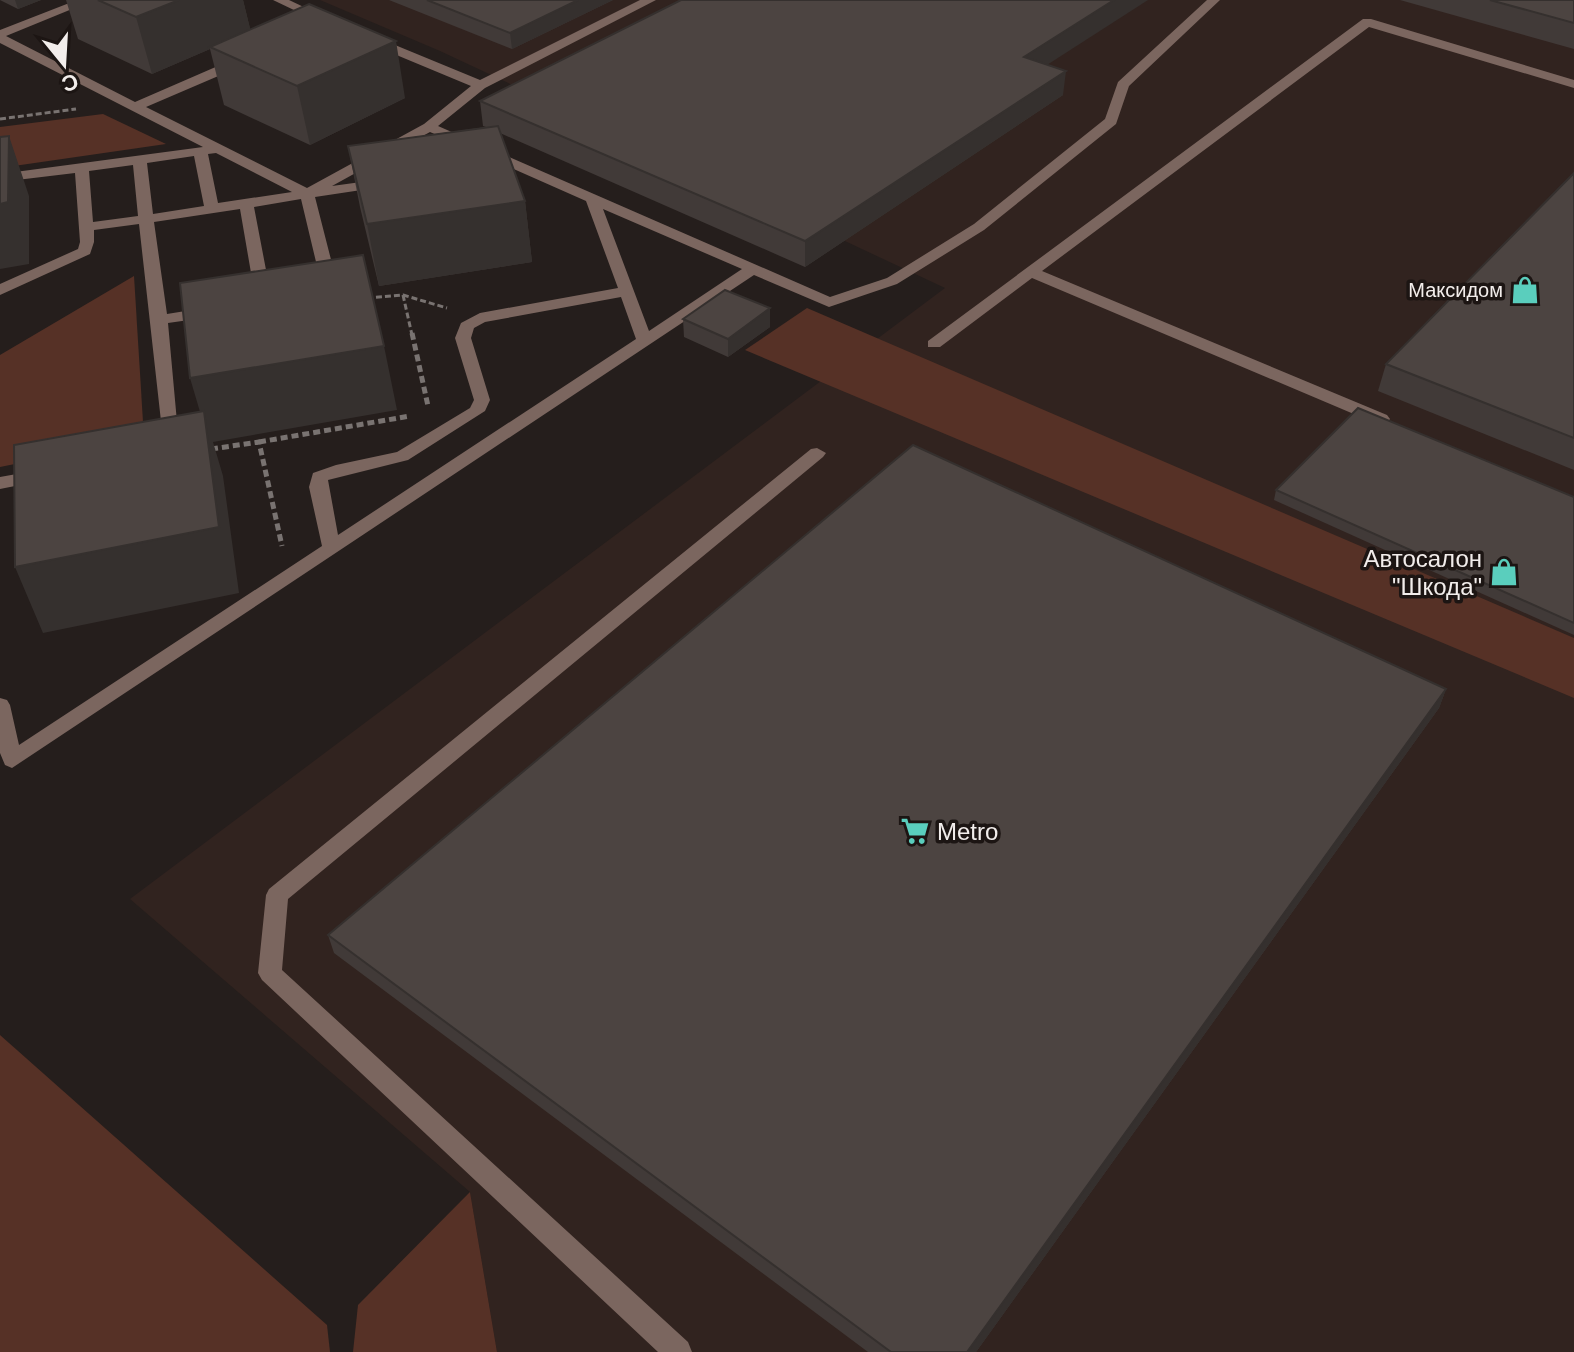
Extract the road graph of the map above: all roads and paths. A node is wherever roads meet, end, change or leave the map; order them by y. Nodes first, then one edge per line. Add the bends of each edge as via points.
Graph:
1 (88, 0) edge
2 (279, 0) edge
3 (650, 0) edge
4 (1214, 0) edge
5 (317, 28) edge
6 (360, 35) edge
7 (0, 36) edge
8 (246, 59) edge
9 (1574, 84) edge
10 (480, 85) junction
11 (90, 107) dead end
12 (134, 107) junction
13 (0, 119) edge
14 (429, 127) junction
15 (208, 150) junction
16 (139, 159) junction
17 (514, 164) junction
18 (82, 168) junction
19 (485, 168) edge
20 (0, 178) edge
21 (396, 181) edge
22 (307, 194) junction
23 (592, 198) junction
24 (246, 203) junction
25 (212, 208) junction
26 (146, 219) junction
27 (86, 227) junction
28 (753, 269) junction
29 (1030, 272) junction
30 (0, 290) edge
31 (626, 291) junction
32 (324, 294) joint
33 (403, 295) junction
34 (480, 318) junction
35 (160, 320) junction
36 (645, 341) junction
37 (934, 344) dead end
38 (477, 411) junction
39 (1398, 426) edge
40 (512, 428) junction
41 (259, 442) junction
42 (163, 451) joint
43 (817, 453) dead end
44 (62, 471) edge
45 (0, 483) edge
46 (332, 548) junction
47 (289, 576) junction
48 (0, 705) edge
49 (678, 1352) edge

1 - 7 lane
2 - 5 lane via 331,22
3 - 10 lane
4 - 28 lane via 1123,85 1111,121 979,227 892,281 829,302
6 - 10 lane
7 - 12 lane
8 - 12 lane
9 - 29 lane via 1367,22
10 - 14 lane
11 - 13 path
12 - 15 lane
14 - 17 lane
14 - 22 lane
15 - 16 lane
15 - 22 lane
15 - 25 lane
16 - 18 lane
16 - 26 lane
17 - 19 lane
17 - 23 lane
18 - 20 lane
18 - 27 lane
21 - 22 lane
22 - 24 lane
22 - 32 lane
23 - 28 lane
23 - 31 lane
24 - 25 lane
24 - 35 lane via 256,305
25 - 26 lane
26 - 27 lane
26 - 35 lane
27 - 30 lane via 85,251
28 - 36 lane
29 - 37 lane
29 - 39 lane
31 - 34 lane
31 - 36 lane
32 - 33 path via 353,300
33 - 34 path
33 - 41 path via 430,405 420,414
34 - 38 lane via 467,326 463,338 482,400
35 - 42 lane
36 - 40 lane
38 - 40 lane
38 - 46 lane via 402,456 319,477
40 - 46 lane
41 - 42 path via 185,453
41 - 47 path
43 - 49 lane via 277,895 270,973
44 - 45 lane
46 - 47 lane
47 - 48 lane via 12,760

